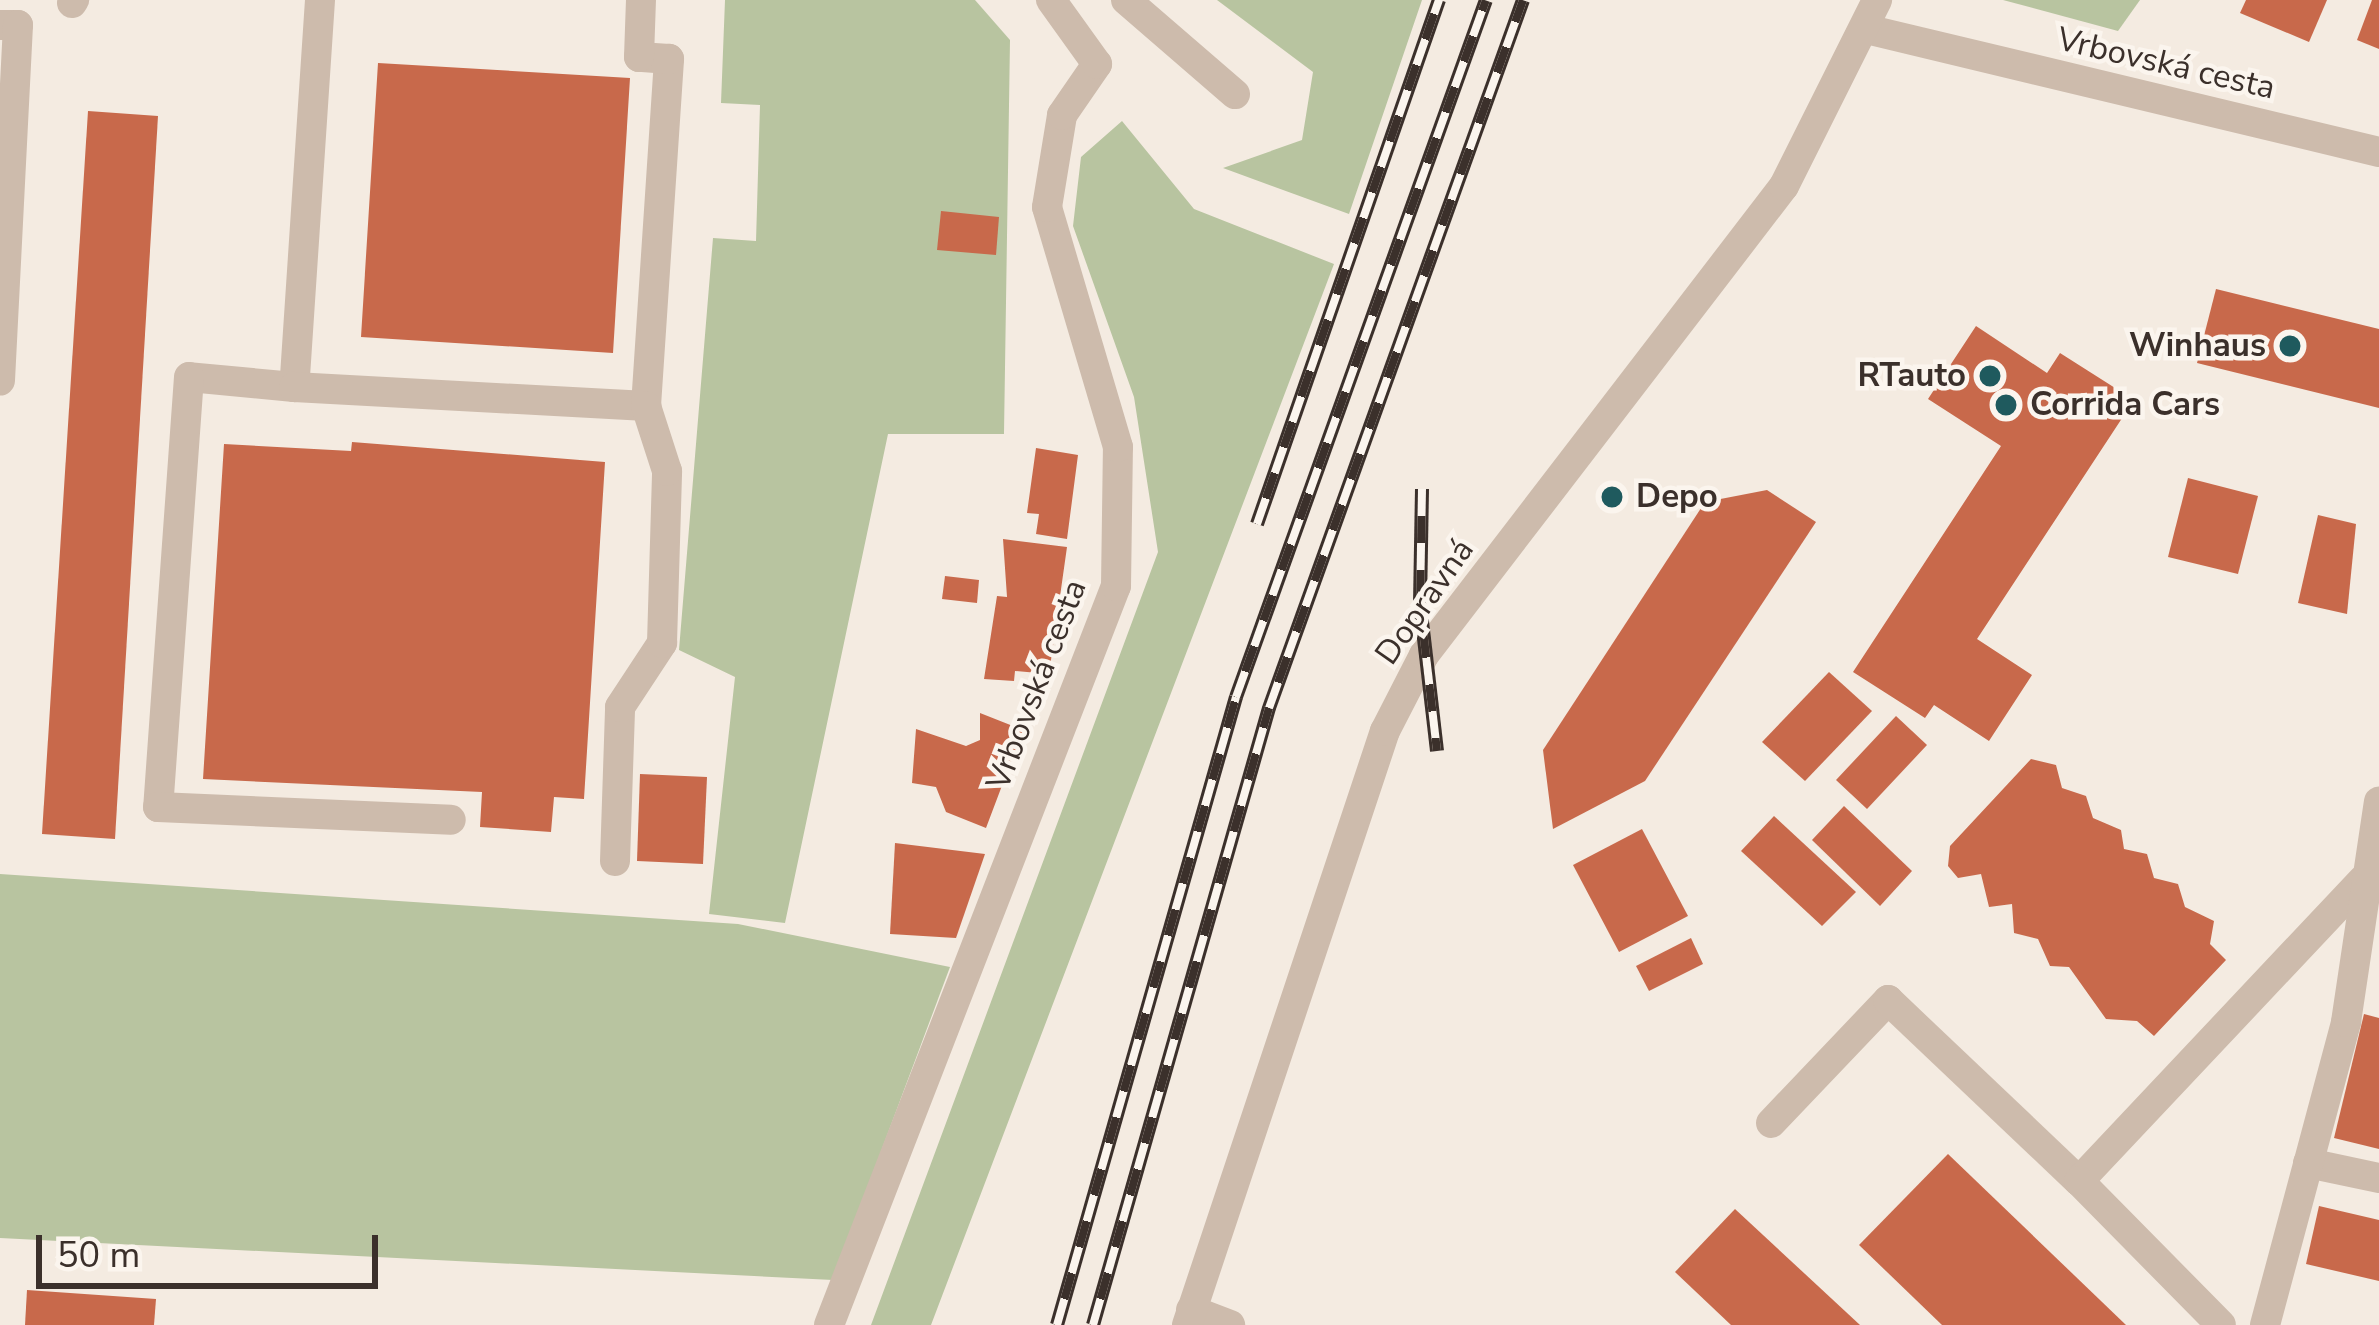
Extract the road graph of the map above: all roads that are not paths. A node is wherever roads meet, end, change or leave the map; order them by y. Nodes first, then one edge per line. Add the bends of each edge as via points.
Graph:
1 (320, 0) edge
2 (641, 0) edge
3 (1051, 0) edge
4 (1126, 0) edge
5 (1871, 14) edge
6 (0, 25) edge
7 (1235, 94) dead end
8 (2379, 152) edge
9 (0, 381) edge
10 (294, 387) junction
11 (646, 406) junction
12 (2379, 801) edge
13 (451, 820) dead end
14 (615, 861) dead end
15 (2363, 880) junction
16 (1772, 1124) dead end
17 (2308, 1163) junction
18 (2379, 1178) edge
19 (2079, 1181) junction
20 (1189, 1318) edge
21 (829, 1325) edge
22 (1230, 1325) edge
23 (2221, 1325) edge
24 (2265, 1325) edge

1 - 10 street
2 - 11 street via 639,57 669,59
3 - 21 street, Vrbovská cesta via 1097,64 1061,115 1047,207 1118,447 1116,586
4 - 7 street
5 - 8 street, Vrbovská cesta
5 - 20 street, Dopravná via 1784,185 1424,655 1377,752
6 - 9 street via 17,25
10 - 11 street
10 - 13 street via 189,377 158,808
11 - 14 street via 667,471 662,643 620,707
12 - 15 street
15 - 17 street via 2346,1022
15 - 19 street
16 - 19 street via 1888,1000
17 - 18 street
17 - 24 street
19 - 23 street
20 - 22 street

